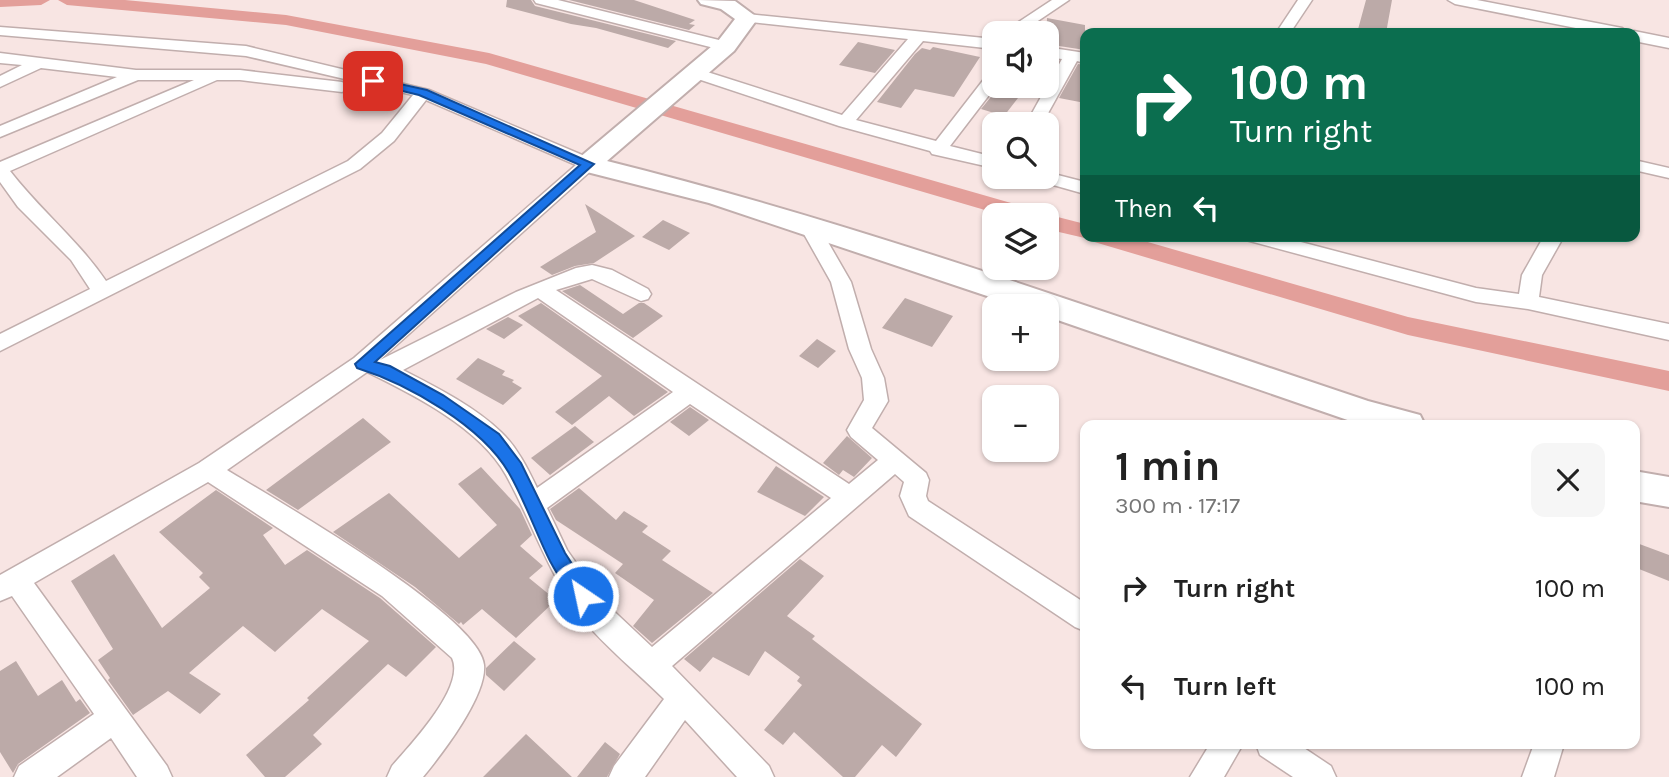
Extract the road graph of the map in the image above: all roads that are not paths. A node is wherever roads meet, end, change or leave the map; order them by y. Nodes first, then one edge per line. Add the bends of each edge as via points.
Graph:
1 (541, 0) edge
2 (709, 0) edge
3 (1062, 0) edge
4 (1305, 0) edge
5 (1455, 0) edge
6 (747, 19) junction
7 (1029, 21) edge
8 (1286, 28) edge
9 (1597, 28) edge
10 (0, 31) edge
11 (918, 37) junction
12 (1640, 37) edge
13 (982, 43) edge
14 (1669, 43) edge
15 (726, 46) junction
16 (1059, 54) edge
17 (1078, 57) edge
18 (0, 58) edge
19 (39, 63) junction
20 (136, 75) junction
21 (219, 75) junction
22 (690, 77) junction
23 (0, 82) edge
24 (399, 87) junction
25 (982, 92) edge
26 (423, 93) junction
27 (1042, 112) edge
28 (845, 122) junction
29 (0, 132) edge
30 (938, 149) junction
31 (982, 160) edge
32 (588, 164) junction
33 (1640, 166) edge
34 (0, 170) edge
35 (1669, 173) edge
36 (1059, 181) edge
37 (1080, 187) edge
38 (810, 227) junction
39 (1276, 242) edge
40 (1551, 242) edge
41 (541, 290) junction
42 (103, 292) junction
43 (641, 294) dead end
44 (1528, 302) junction
45 (1669, 332) edge
46 (0, 343) edge
47 (373, 367) junction
48 (690, 392) junction
49 (1364, 419) edge
50 (894, 461) junction
51 (208, 470) junction
52 (1640, 487) edge
53 (1669, 492) edge
54 (851, 498) junction
55 (534, 504) junction
56 (8, 585) edge
57 (1080, 615) edge
58 (650, 667) junction
59 (682, 697) junction
60 (114, 718) junction
61 (1225, 749) edge
62 (1278, 749) edge
63 (1547, 749) edge
64 (30, 777) edge
65 (156, 777) edge
66 (403, 777) edge
67 (625, 777) edge
68 (758, 777) edge
69 (1206, 777) edge
70 (1320, 777) edge
71 (1538, 777) edge

1 - 15 street
2 - 6 street via 728,5
3 - 7 street
4 - 8 street
5 - 9 street
6 - 11 street
6 - 15 street
10 - 24 street via 246,51
11 - 13 street
11 - 28 street
12 - 14 street
15 - 22 street
16 - 17 street
17 - 27 street
18 - 19 street
19 - 20 street
19 - 23 street
20 - 21 street
20 - 29 street
21 - 24 street via 346,88
21 - 34 street
22 - 28 street
22 - 32 street
24 - 26 street
25 - 30 street
26 - 32 street
26 - 42 street via 388,136 354,165
28 - 30 street
30 - 31 street
32 - 38 street via 719,197
32 - 47 street
33 - 35 street
34 - 42 street via 25,203 78,255
36 - 37 street
38 - 49 street
38 - 50 street via 841,282 873,378 876,401 859,430
39 - 44 street via 1476,295
40 - 44 street via 1532,275
41 - 43 street via 595,272
41 - 47 street
41 - 48 street
42 - 46 street
44 - 45 street
47 - 51 street
47 - 55 street via 438,399 493,439
48 - 54 street
48 - 55 street
50 - 54 street
50 - 57 street via 917,480 913,496 918,508
51 - 56 street
51 - 66 street via 391,587 463,649 470,665 464,690
52 - 53 street
54 - 58 street
55 - 58 street via 573,584
56 - 60 street
58 - 59 street
59 - 67 street
59 - 68 street
60 - 64 street
60 - 65 street
61 - 69 street
62 - 70 street
63 - 71 street

